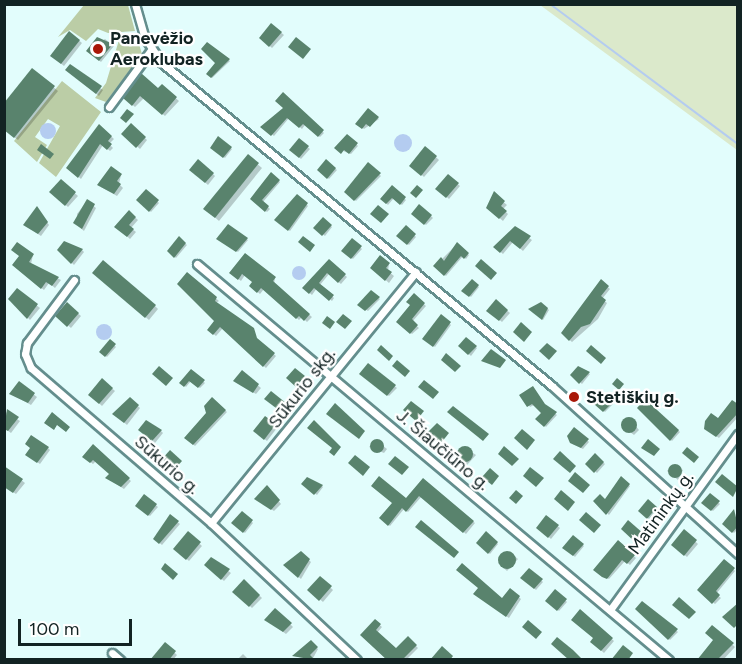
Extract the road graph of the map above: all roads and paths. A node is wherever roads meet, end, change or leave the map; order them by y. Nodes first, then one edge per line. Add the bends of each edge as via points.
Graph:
1 (135, 4) edge
2 (151, 50) junction
3 (109, 106) dead end
4 (197, 264) dead end
5 (416, 272) junction
6 (74, 280) dead end
7 (331, 376) junction
8 (738, 434) edge
9 (684, 507) junction
10 (211, 524) junction
11 (738, 554) edge
12 (610, 610) junction
13 (112, 653) dead end
14 (120, 660) edge
15 (357, 660) edge
16 (669, 660) edge

1 - 2 street
2 - 3 street
2 - 5 street via 170,70
4 - 7 street, J. Šiaučiūno g.
5 - 7 street, Sūkurio skg.
5 - 9 street via 552,386
6 - 10 street, Sūkurio g. via 27,343 25,354 31,368
7 - 10 street, Sūkurio skg.
7 - 12 street, J. Šiaučiūno g.
8 - 9 street, Matininkų g.
9 - 11 street
9 - 12 street, Matininkų g.
10 - 15 street, Sūkurio g.
12 - 16 street, J. Šiaučiūno g.
13 - 14 street

